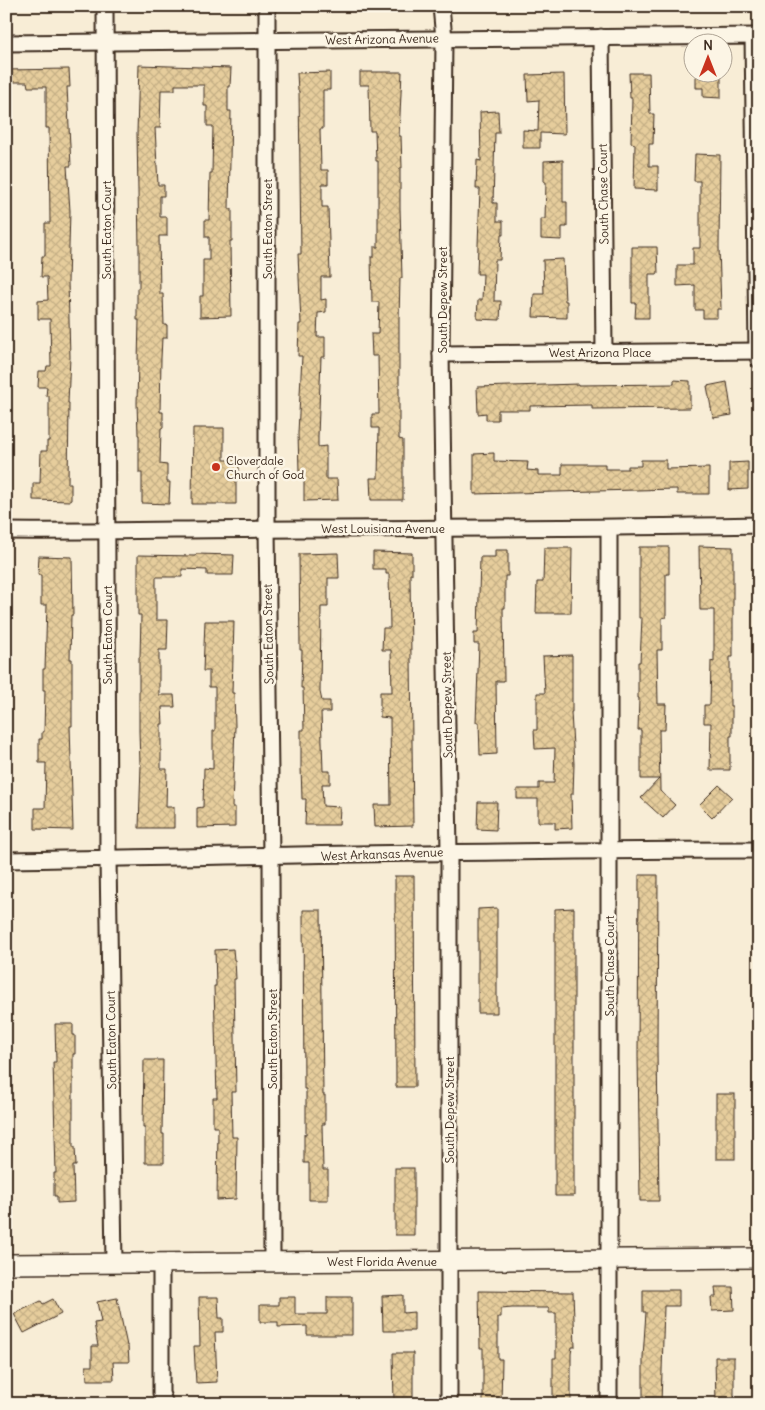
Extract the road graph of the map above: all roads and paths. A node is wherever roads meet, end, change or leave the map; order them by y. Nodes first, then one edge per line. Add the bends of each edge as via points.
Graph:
1 (105, 6) edge
2 (267, 6) edge
3 (441, 6) edge
4 (756, 36) edge
5 (602, 37) junction
6 (444, 38) junction
7 (267, 40) junction
8 (106, 42) junction
9 (6, 43) edge
10 (604, 352) junction
11 (441, 354) junction
12 (758, 354) edge
13 (759, 525) edge
14 (444, 528) junction
15 (609, 528) junction
16 (267, 529) junction
17 (6, 530) edge
18 (107, 532) junction
19 (609, 850) junction
20 (759, 850) edge
21 (450, 852) junction
22 (271, 856) junction
23 (108, 858) junction
24 (6, 860) edge
25 (759, 1258) edge
26 (608, 1260) junction
27 (449, 1261) junction
28 (272, 1262) junction
29 (114, 1263) junction
30 (161, 1263) junction
31 (6, 1264) edge
32 (165, 1404) edge
33 (449, 1404) edge
34 (609, 1404) edge

1 - 8 street, South Eaton Court
2 - 7 street, South Eaton Street
3 - 6 street, South Depew Street
4 - 5 street, West Arizona Avenue
4 - 12 street
5 - 6 street, West Arizona Avenue
5 - 10 street, South Chase Court
6 - 7 street, West Arizona Avenue
6 - 11 street, South Depew Street
7 - 8 street, West Arizona Avenue
7 - 16 street, South Eaton Street
8 - 9 street, West Arizona Avenue
8 - 18 street, South Eaton Court
10 - 11 street, West Arizona Place
10 - 12 street, West Arizona Place
11 - 14 street, South Depew Street
13 - 15 street, West Louisiana Avenue
14 - 15 street, West Louisiana Avenue
14 - 16 street, West Louisiana Avenue
14 - 21 street, South Depew Street
15 - 19 street, South Chase Court
16 - 18 street, West Louisiana Avenue
16 - 22 street, South Eaton Street
17 - 18 street, West Louisiana Avenue
18 - 23 street, South Eaton Court
19 - 20 street, West Arkansas Avenue
19 - 21 street, West Arkansas Avenue
19 - 26 street, South Chase Court
21 - 22 street, West Arkansas Avenue
21 - 27 street, South Depew Street
22 - 23 street, West Arkansas Avenue
22 - 28 street, South Eaton Street
23 - 24 street, West Arkansas Avenue
23 - 29 street, South Eaton Court
25 - 26 street, West Florida Avenue
26 - 27 street, West Florida Avenue
26 - 34 street, South Chase Court
27 - 28 street, West Florida Avenue
27 - 33 street, South Depew Street
28 - 30 street, West Florida Avenue
29 - 30 street, West Florida Avenue
29 - 31 street, West Florida Avenue
30 - 32 street via 161,1392

